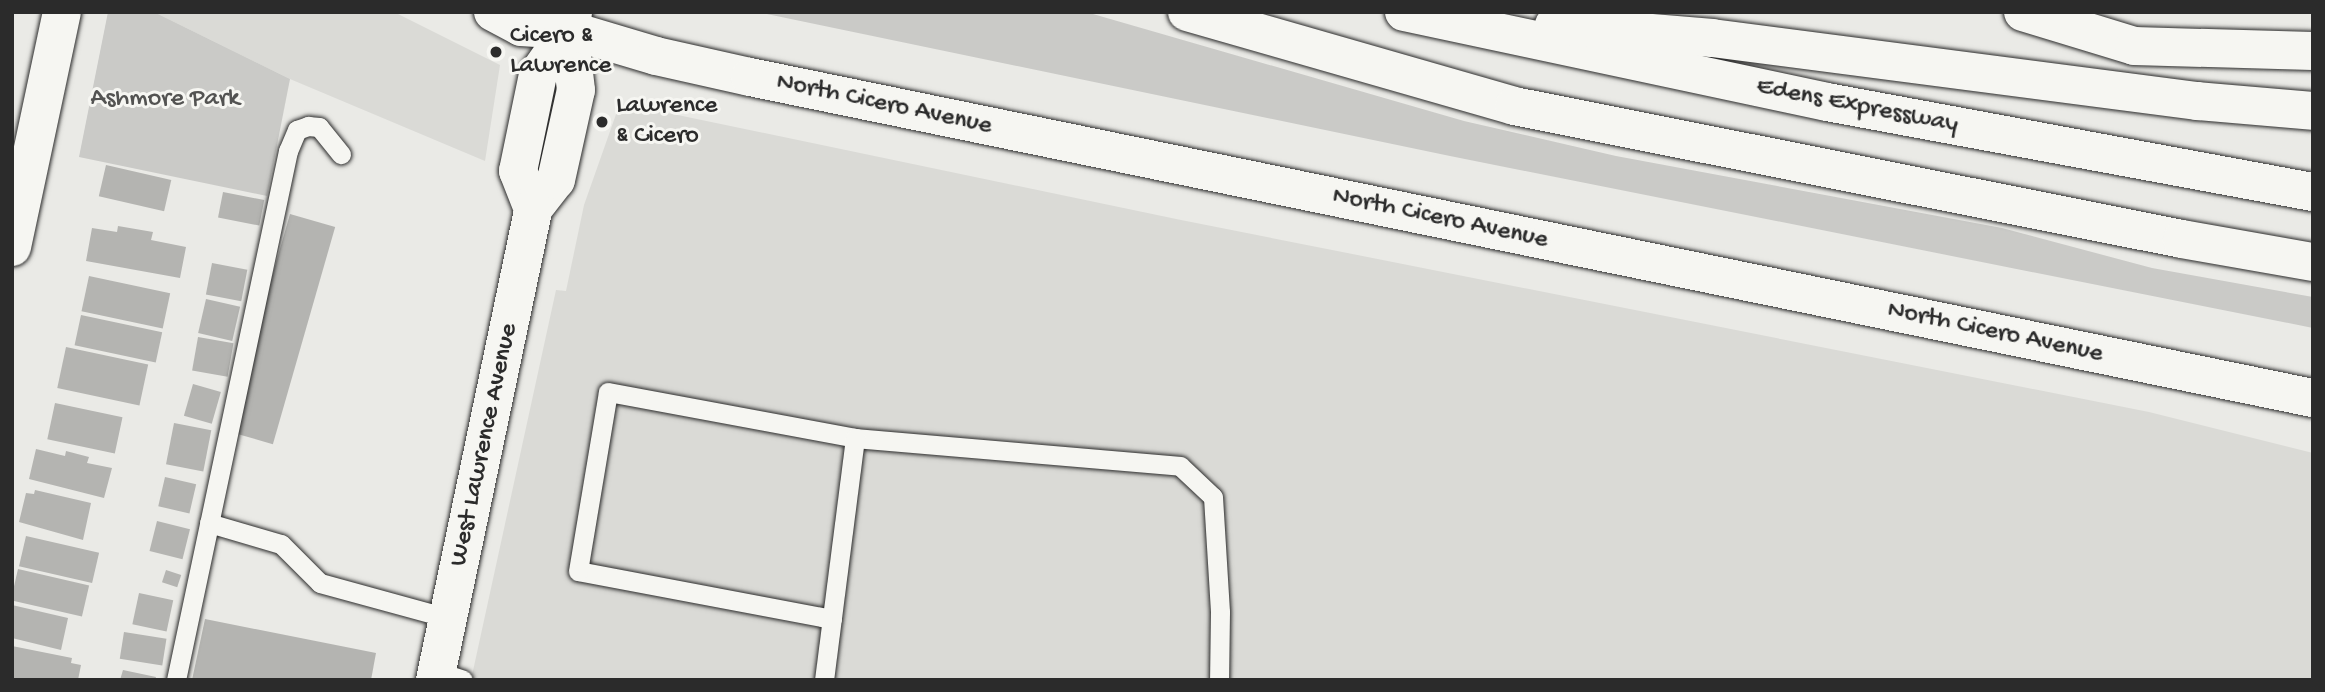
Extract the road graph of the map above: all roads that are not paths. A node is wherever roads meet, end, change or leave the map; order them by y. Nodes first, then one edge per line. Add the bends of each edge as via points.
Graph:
1 (62, 12) edge
2 (493, 12) edge
3 (1187, 12) edge
4 (1404, 12) edge
5 (2023, 12) edge
6 (564, 18) edge
7 (2313, 51) edge
8 (2313, 111) edge
9 (341, 154) dead end
10 (2313, 192) edge
11 (12, 247) edge
12 (2313, 262) edge
13 (2313, 398) edge
14 (855, 438) junction
15 (209, 523) junction
16 (448, 618) junction
17 (832, 619) junction
18 (445, 677) edge
19 (176, 680) edge
20 (824, 680) edge
21 (1219, 680) edge

1 - 11 main road
2 - 6 main road, North Cicero Avenue via 521,27
3 - 12 main road via 1526,109
4 - 8 main road via 1712,38 2197,101
4 - 10 main road, Edens Expressway via 1813,99
5 - 7 main road via 2134,46
6 - 13 main road, North Cicero Avenue via 656,56 750,77
6 - 16 main road, West Lawrence Avenue via 538,74 518,171 533,209
9 - 15 lane via 319,127 308,126 297,130 288,152
14 - 17 lane
14 - 17 lane via 608,393 579,571
14 - 21 lane via 1180,466 1213,497
15 - 16 lane via 281,544 320,583
15 - 19 lane
16 - 18 main road, West Lawrence Avenue
17 - 20 lane

